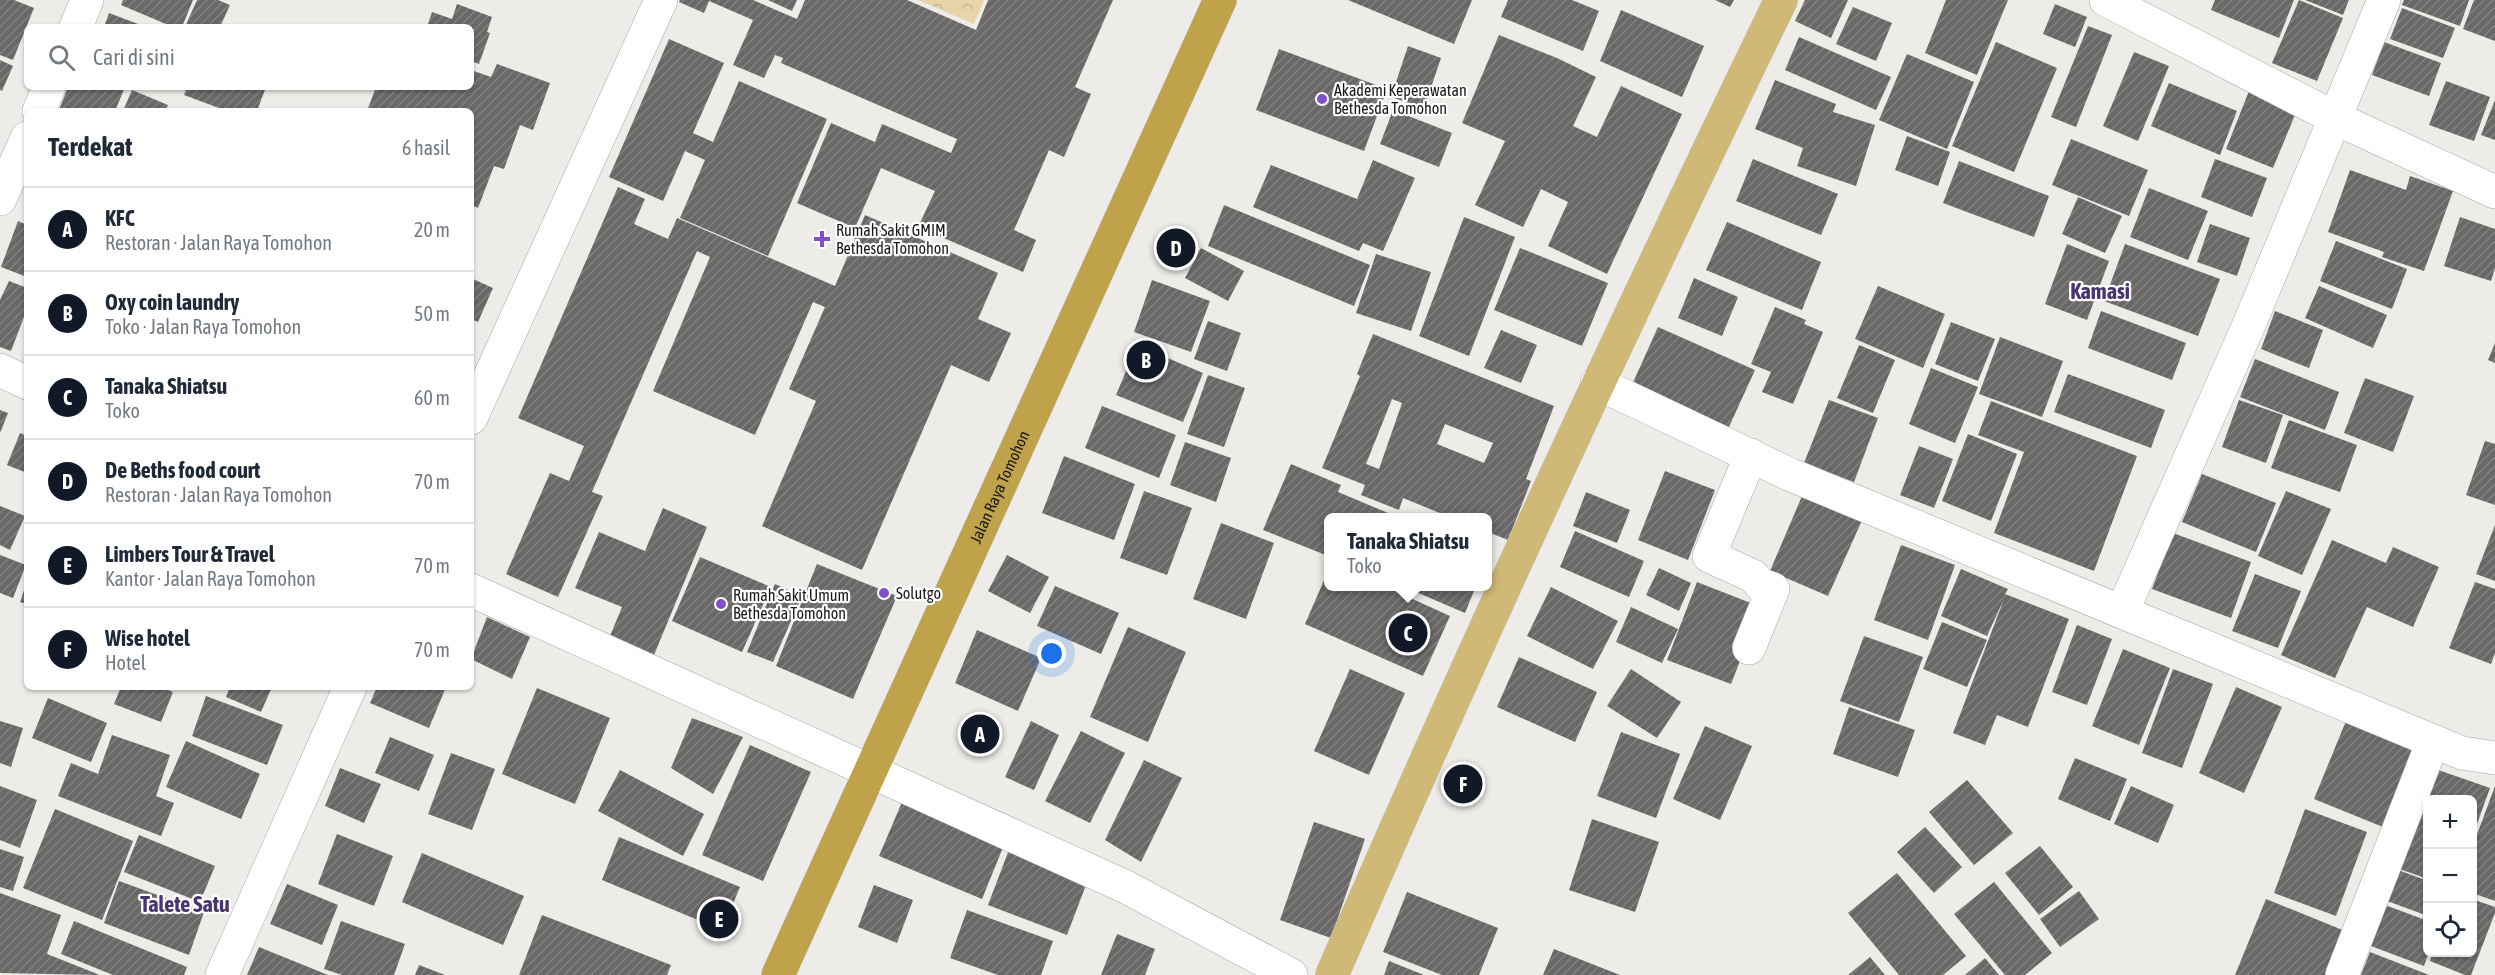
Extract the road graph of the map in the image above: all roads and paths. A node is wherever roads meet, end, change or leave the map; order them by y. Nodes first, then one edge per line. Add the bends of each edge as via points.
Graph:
1 (87, 0) edge
2 (661, 0) edge
3 (1220, 0) edge
4 (1781, 0) edge
5 (2106, 0) edge
6 (2384, 0) edge
7 (77, 24) edge
8 (48, 90) edge
9 (40, 108) edge
10 (2335, 118) junction
11 (24, 145) edge
12 (2495, 192) edge
13 (0, 199) edge
14 (0, 370) edge
15 (24, 382) edge
16 (1597, 382) junction
17 (474, 411) edge
18 (1751, 456) junction
19 (474, 591) edge
20 (2122, 612) junction
21 (1749, 648) dead end
22 (349, 690) edge
23 (2433, 741) junction
24 (2495, 758) edge
25 (871, 769) junction
26 (222, 975) edge
27 (778, 975) edge
28 (1291, 975) edge
29 (1332, 975) edge
30 (2342, 975) edge

1 - 7 street
2 - 17 street
3 - 25 highway, Jalan Raya Tomohon
4 - 16 main road
5 - 10 street
6 - 10 street
8 - 9 street
10 - 12 street
10 - 20 street via 2251,321
11 - 13 street
14 - 15 street
16 - 18 street
16 - 29 main road
18 - 20 street
18 - 21 street via 1709,556 1773,589
19 - 25 street
20 - 23 street
22 - 26 street
23 - 24 street via 2462,753
23 - 30 street
25 - 27 highway, Jalan Raya Tomohon
25 - 28 street via 1126,886

